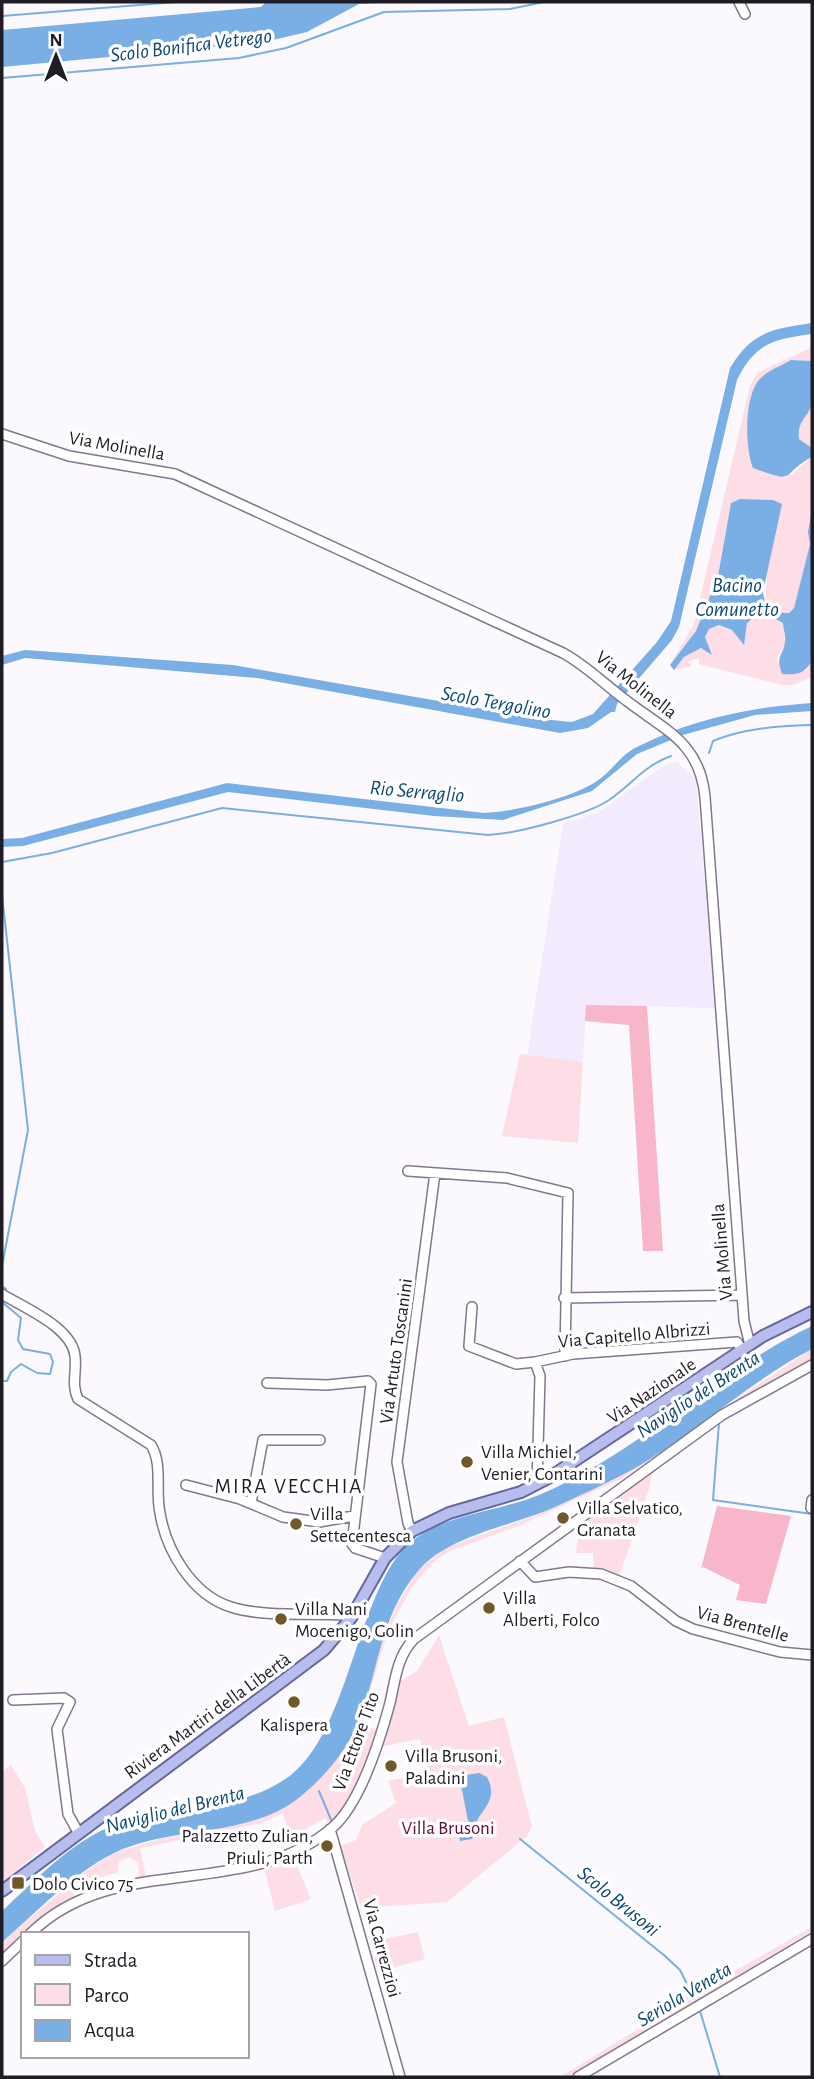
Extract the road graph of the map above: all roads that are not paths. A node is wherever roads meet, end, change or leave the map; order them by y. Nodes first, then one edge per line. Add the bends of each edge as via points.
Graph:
1 (739, 2) edge
2 (745, 14) dead end
3 (2, 434) edge
4 (408, 1171) dead end
5 (435, 1173) junction
6 (2, 1294) edge
7 (742, 1294) junction
8 (564, 1298) junction
9 (472, 1307) dead end
10 (812, 1312) edge
11 (744, 1344) junction
12 (565, 1356) junction
13 (535, 1362) junction
14 (812, 1364) edge
15 (267, 1383) dead end
16 (320, 1440) dead end
17 (537, 1484) junction
18 (186, 1485) dead end
19 (251, 1503) junction
20 (354, 1517) junction
21 (412, 1531) junction
22 (385, 1558) junction
23 (520, 1561) junction
24 (351, 1618) junction
25 (812, 1655) edge
26 (13, 1700) dead end
27 (330, 1829) junction
28 (78, 1832) junction
29 (2, 1891) edge
30 (32, 1932) edge
31 (812, 1939) edge
32 (21, 1943) edge
33 (2, 1961) edge
34 (400, 2077) edge
35 (578, 2077) edge

1 - 2 street
3 - 7 street, Via Molinella via 69,456 159,470 190,480 563,653 586,666 684,745 699,765 704,784
4 - 5 street
5 - 8 street via 507,1178 568,1193
5 - 21 street, Via Artuto Toscanini via 397,1462
6 - 24 street via 69,1340 75,1353 78,1399 151,1445 157,1458 158,1504 166,1538 197,1584 215,1600 235,1608
7 - 8 street
7 - 11 street, Via Molinella
8 - 12 street
9 - 13 street, Via Capitello Albrizzi via 468,1346 516,1364
10 - 11 main road, Via Nazionale
11 - 12 street, Via Capitello Albrizzi
11 - 17 main road, Via Nazionale via 572,1465
12 - 13 street, Via Capitello Albrizzi
13 - 17 street, Via Capitello Albrizzi via 540,1376
14 - 23 street, Via Ettore Tito via 737,1405
15 - 20 street via 371,1384
16 - 19 street via 264,1440
17 - 21 main road, Via Nazionale via 449,1513
18 - 19 street
19 - 20 street via 271,1513 319,1522
20 - 22 street via 353,1547
21 - 22 main road, Via Nazionale
22 - 24 main road, Via Nazionale
23 - 25 street, Via Brentelle via 535,1577 601,1574 631,1586 693,1629 780,1652
23 - 27 street, Via Ettore Tito via 405,1649 360,1785
24 - 28 main road, Riviera Martiri della Libertà via 314,1658
26 - 28 street via 68,1699 69,1707 57,1730 68,1814
27 - 30 street, Via Ettore Tito via 288,1854 252,1868 154,1878 99,1892 56,1913
27 - 34 street, Via Carrezzioi
28 - 29 main road, Riviera Martiri della Libertà
31 - 35 street
32 - 33 street

